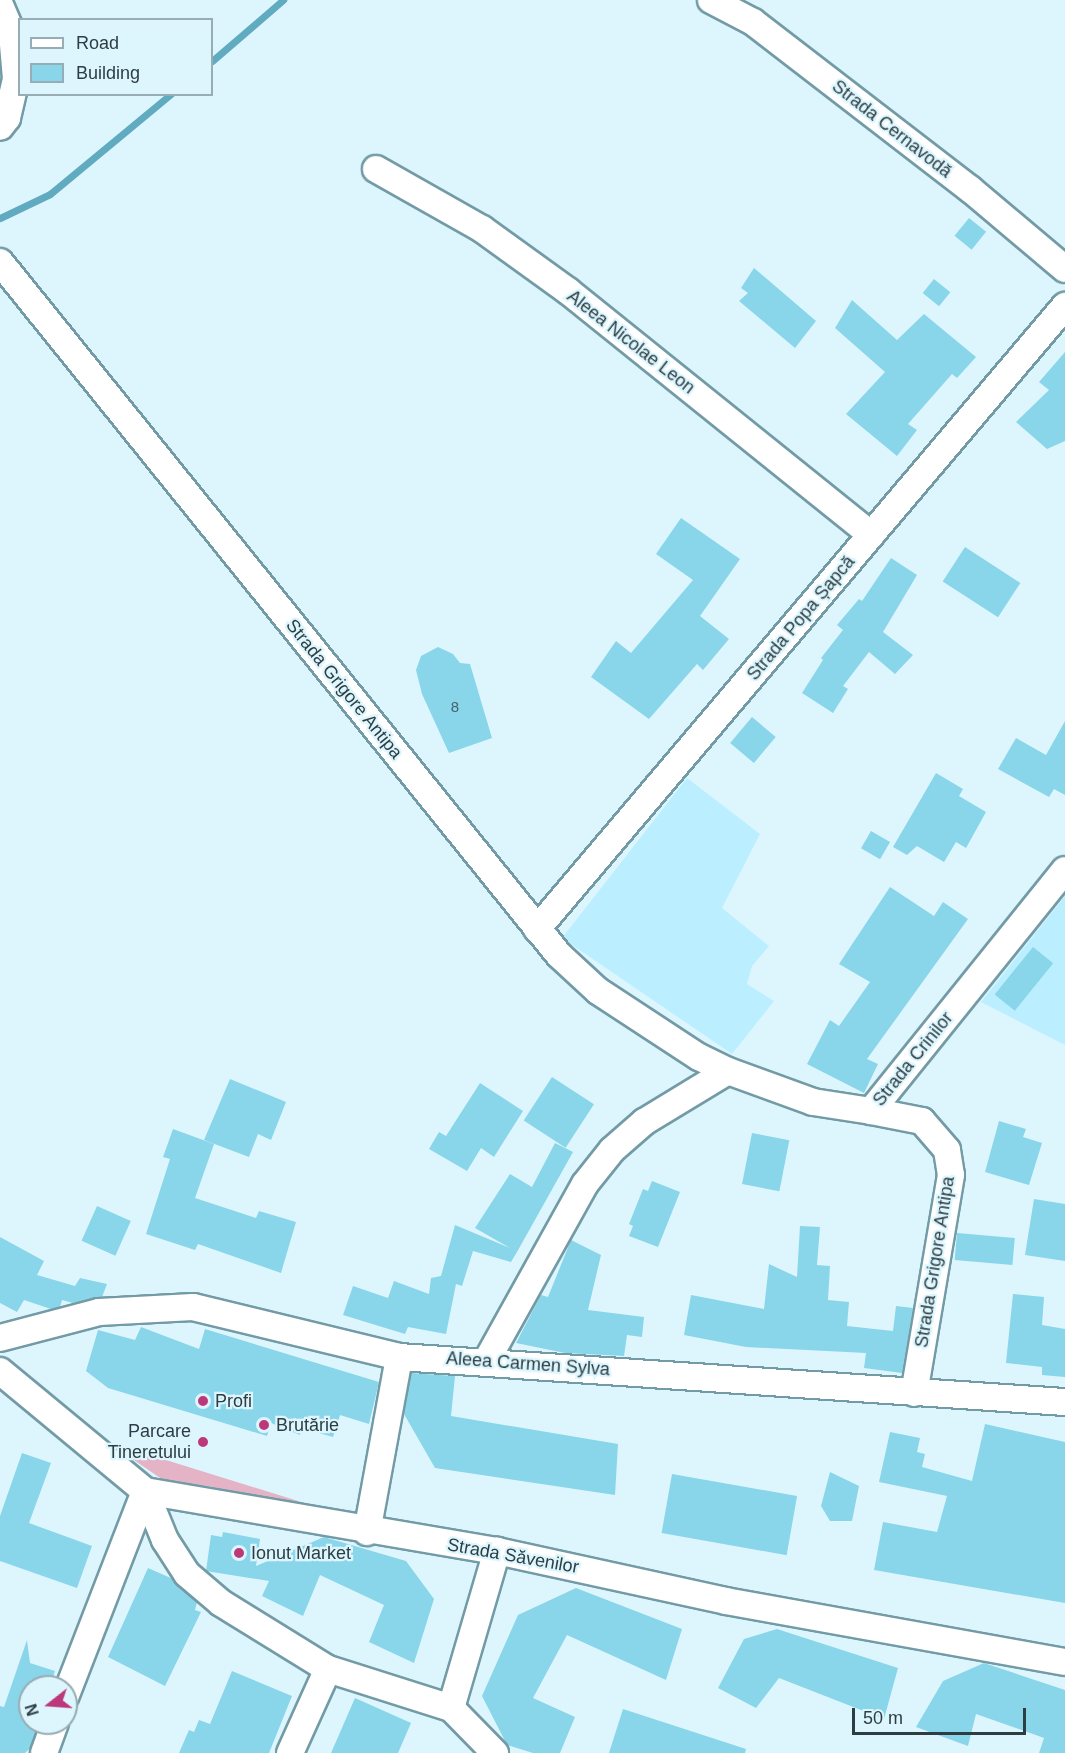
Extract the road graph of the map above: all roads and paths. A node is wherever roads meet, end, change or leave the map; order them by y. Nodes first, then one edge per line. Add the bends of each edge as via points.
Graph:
1 (711, 0) edge
2 (0, 5) edge
3 (0, 127) edge
4 (376, 170) dead end
5 (0, 262) edge
6 (1065, 268) edge
7 (1065, 306) edge
8 (871, 536) junction
9 (1065, 870) edge
10 (537, 929) junction
11 (728, 1071) junction
12 (871, 1111) junction
13 (0, 1338) edge
14 (399, 1357) junction
15 (487, 1360) junction
16 (0, 1371) edge
17 (914, 1393) junction
18 (1065, 1402) edge
19 (145, 1491) junction
20 (367, 1532) junction
21 (497, 1551) junction
22 (1065, 1662) edge
23 (328, 1669) junction
24 (74, 1675) edge
25 (451, 1708) junction
26 (51, 1735) edge
27 (44, 1753) edge
28 (290, 1753) edge
29 (495, 1753) edge

1 - 6 street, Strada Cernavodă via 753,22 970,189
2 - 3 street via 12,33 16,79 7,118
4 - 8 street, Aleea Nicolae Leon via 482,229 568,291
5 - 10 street, Strada Grigore Antipa
7 - 8 street, Strada Popa Șapcă
8 - 10 street, Strada Popa Șapcă
9 - 12 street, Strada Crinilor
10 - 11 street, Strada Grigore Antipa via 598,991 699,1057
11 - 12 street, Strada Crinilor via 813,1102
11 - 15 street via 668,1104 612,1150 585,1184
12 - 17 street, Strada Grigore Antipa via 922,1121 947,1150 951,1175
13 - 14 street, Aleea Carmen Sylva via 99,1312 194,1307
14 - 15 street, Aleea Carmen Sylva
14 - 20 street
15 - 17 street, Aleea Carmen Sylva
16 - 19 street, Strada Săvenilor
17 - 18 street, Aleea Carmen Sylva
19 - 20 street, Strada Săvenilor
19 - 23 street via 165,1540 187,1574 221,1603
19 - 24 street
20 - 21 street, Strada Săvenilor
21 - 22 street, Strada Săvenilor via 726,1601
21 - 25 street
23 - 25 street
23 - 28 street
25 - 29 street
26 - 27 street

